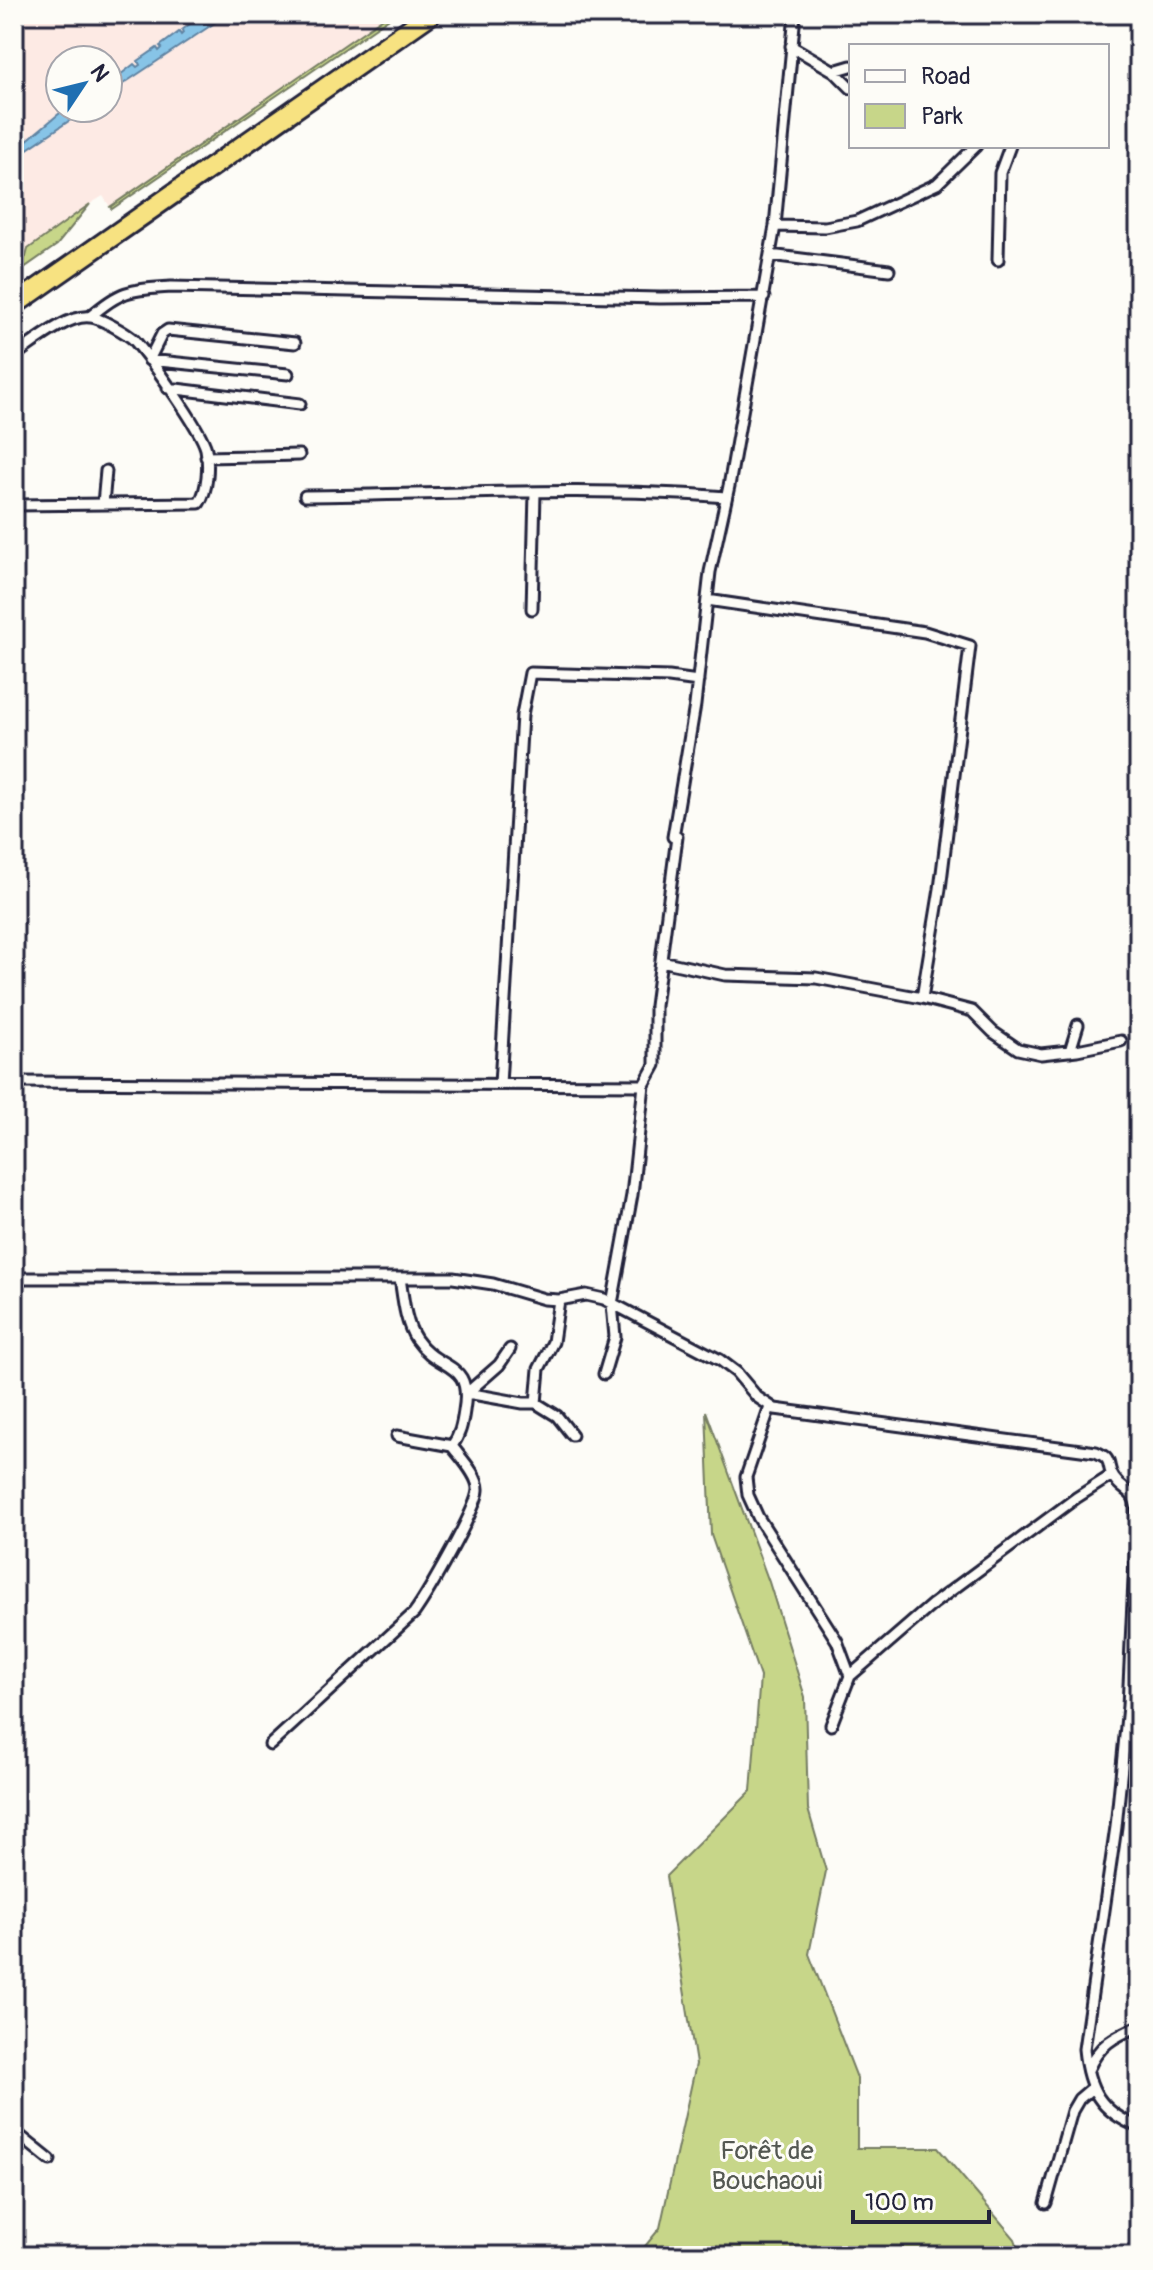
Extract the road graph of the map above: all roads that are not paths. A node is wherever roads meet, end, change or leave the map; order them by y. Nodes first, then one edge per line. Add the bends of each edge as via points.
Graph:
1 (411, 14) edge
2 (431, 14) edge
3 (795, 14) edge
4 (791, 46) junction
5 (849, 67) edge
6 (834, 71) junction
7 (849, 86) edge
8 (974, 148) edge
9 (1009, 148) edge
10 (775, 226) junction
11 (770, 255) junction
12 (998, 260) dead end
13 (889, 270) dead end
14 (14, 290) edge
15 (763, 297) junction
16 (14, 305) edge
17 (91, 316) junction
18 (295, 343) dead end
19 (14, 356) edge
20 (149, 360) junction
21 (288, 374) dead end
22 (168, 388) junction
23 (300, 404) dead end
24 (299, 455) dead end
25 (206, 457) junction
26 (106, 471) dead end
27 (535, 493) junction
28 (305, 496) dead end
29 (726, 497) junction
30 (103, 504) junction
31 (14, 505) edge
32 (707, 600) junction
33 (532, 609) dead end
34 (698, 681) junction
35 (661, 961) junction
36 (922, 998) junction
37 (1078, 1025) dead end
38 (1121, 1041) dead end
39 (1070, 1051) junction
40 (14, 1082) edge
41 (500, 1084) junction
42 (644, 1085) junction
43 (14, 1278) edge
44 (400, 1278) junction
45 (559, 1300) junction
46 (612, 1304) junction
47 (510, 1349) dead end
48 (604, 1374) dead end
49 (467, 1393) junction
50 (536, 1403) junction
51 (770, 1407) junction
52 (572, 1435) dead end
53 (397, 1436) dead end
54 (452, 1446) junction
55 (1112, 1475) junction
56 (1136, 1603) edge
57 (850, 1676) junction
58 (1128, 1706) junction
59 (1139, 1708) edge
60 (831, 1725) dead end
61 (270, 1745) dead end
62 (1139, 2026) edge
63 (1086, 2073) junction
64 (1092, 2088) junction
65 (1139, 2127) edge
66 (14, 2131) edge
67 (50, 2160) dead end
68 (1046, 2203) dead end

1 - 14 highway
2 - 16 highway
3 - 4 street
4 - 6 street
4 - 10 street
5 - 6 street
6 - 7 street
8 - 10 street via 937,184 857,221 825,227
9 - 12 street via 1000,173
10 - 11 street
11 - 13 street
11 - 15 street
15 - 17 street via 171,287 130,290
15 - 29 street
17 - 19 street via 67,321
17 - 20 street via 132,337
18 - 20 street via 168,330
20 - 21 street
20 - 22 street
22 - 23 street
22 - 25 street via 200,434
24 - 25 street
25 - 30 street via 205,494 199,503
26 - 30 street
27 - 28 street
27 - 29 street
27 - 33 street
29 - 32 street
30 - 31 street
32 - 34 street
32 - 36 street via 925,632 970,646
34 - 35 street
34 - 41 street via 530,673 522,715
35 - 36 street via 725,975 816,978
35 - 42 street via 655,1065
36 - 39 street via 972,1011 1018,1049 1041,1054
37 - 39 street
38 - 39 street
40 - 41 street
41 - 42 street
42 - 46 street
43 - 44 street
44 - 45 street via 466,1279
44 - 49 street via 416,1339 459,1373
45 - 46 street via 586,1295
45 - 50 street via 553,1342 539,1369
46 - 48 street via 615,1337
46 - 51 street via 720,1360
47 - 49 street
49 - 50 street
49 - 54 street via 460,1435
50 - 52 street via 557,1416
51 - 55 street via 1096,1452 1108,1460
51 - 57 street via 746,1477 748,1495 837,1641
53 - 54 street
54 - 61 street via 478,1492 424,1599
55 - 56 street via 1132,1494 1137,1511
55 - 57 street via 933,1604
56 - 58 street
57 - 60 street
58 - 59 street
58 - 63 street via 1084,2049
62 - 63 street via 1105,2042
63 - 64 street
64 - 65 street via 1102,2104
64 - 68 street via 1072,2111
66 - 67 street

